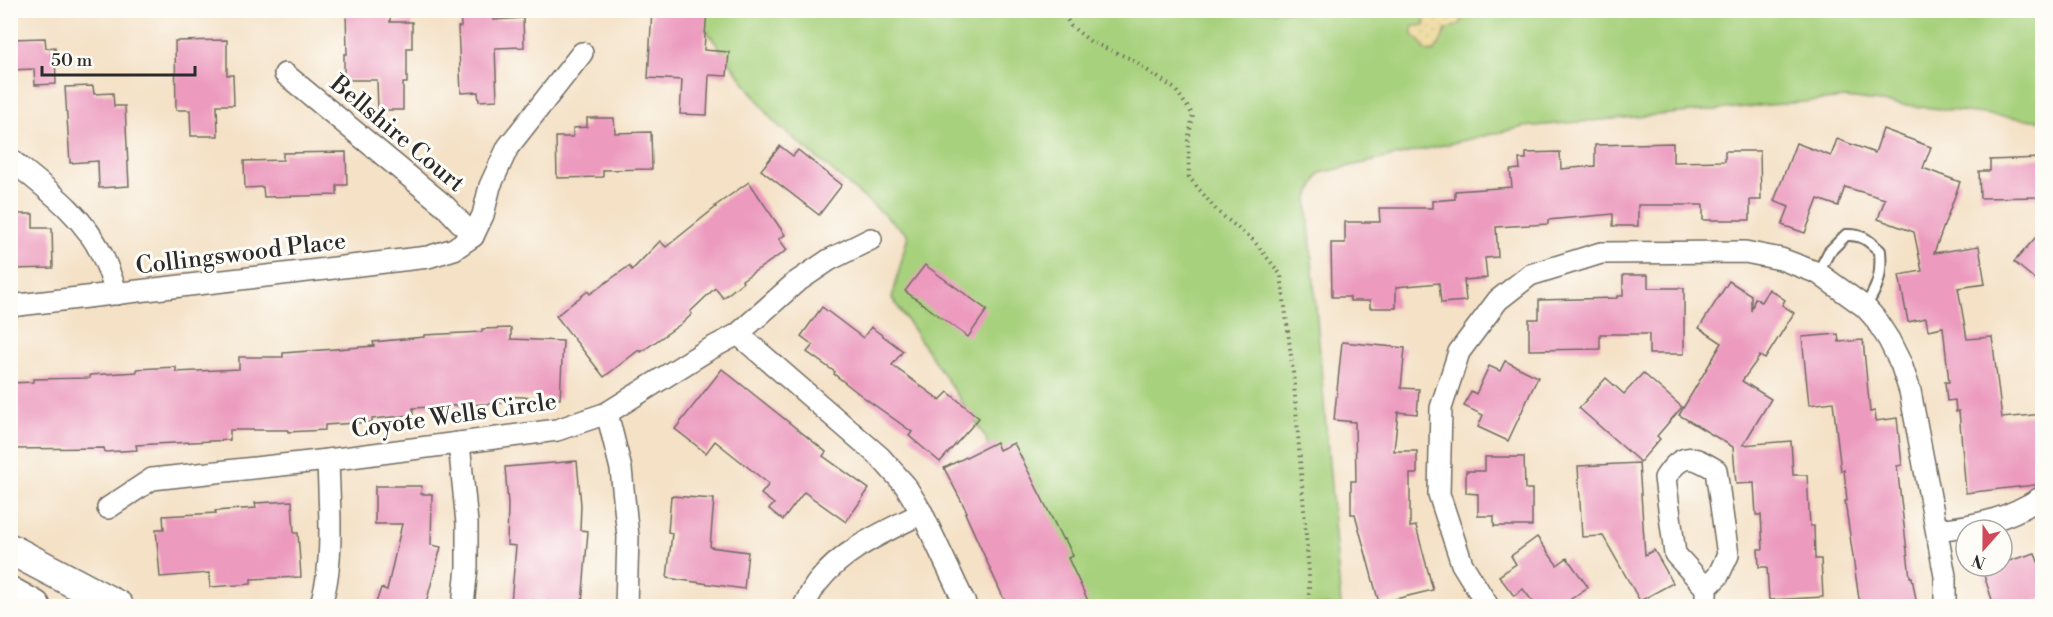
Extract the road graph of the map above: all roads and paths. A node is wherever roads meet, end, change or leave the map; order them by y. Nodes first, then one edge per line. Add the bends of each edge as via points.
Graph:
1 (1061, 10) edge
2 (582, 53) dead end
3 (285, 74) dead end
4 (10, 159) edge
5 (473, 237) junction
6 (871, 239) dead end
7 (1818, 273) junction
8 (117, 294) junction
9 (10, 306) edge
10 (1865, 308) junction
11 (738, 334) junction
12 (607, 412) junction
13 (459, 443) junction
14 (328, 460) junction
15 (2043, 498) edge
16 (108, 508) dead end
17 (922, 513) junction
18 (1937, 530) junction
19 (10, 549) edge
20 (10, 592) edge
21 (1706, 597) edge
22 (35, 606) edge
23 (117, 606) edge
24 (320, 606) edge
25 (463, 606) edge
26 (626, 606) edge
27 (804, 606) edge
28 (966, 606) edge
29 (1310, 606) edge
30 (1488, 606) edge
31 (1946, 606) edge

1 - 29 path via 1071,26 1091,42 1129,58 1175,89 1193,115 1188,141 1189,177 1217,211 1254,241 1281,275 1293,372
2 - 5 street via 508,147
3 - 5 street, Bellshire Court via 445,206
4 - 8 street via 81,223 102,254
5 - 8 street, Collingswood Place via 454,249 428,257
6 - 11 street, Coyote Wells Circle via 795,283
7 - 10 street
7 - 10 lane via 1829,252 1846,236 1857,235 1871,243 1880,251 1882,268 1876,290
7 - 30 street via 1781,259 1744,252 1600,253 1530,275 1498,300 1460,352 1441,408 1440,494 1462,564
8 - 9 street, Collingswood Place
10 - 18 street via 1890,340 1910,391
11 - 12 street, Coyote Wells Circle
11 - 17 street via 880,457 905,485
12 - 13 street, Coyote Wells Circle via 557,430
12 - 26 street via 621,469 628,537
13 - 14 street, Coyote Wells Circle
13 - 25 street via 467,524
14 - 16 street, Coyote Wells Circle via 152,478
14 - 24 street via 330,536
15 - 18 street via 1983,524
17 - 27 street via 840,559 817,584
17 - 28 street
18 - 31 street via 1946,576
19 - 23 main road
20 - 22 main road
21 - 21 street via 1728,555 1716,470 1701,460 1685,458 1674,464 1665,478 1675,554

